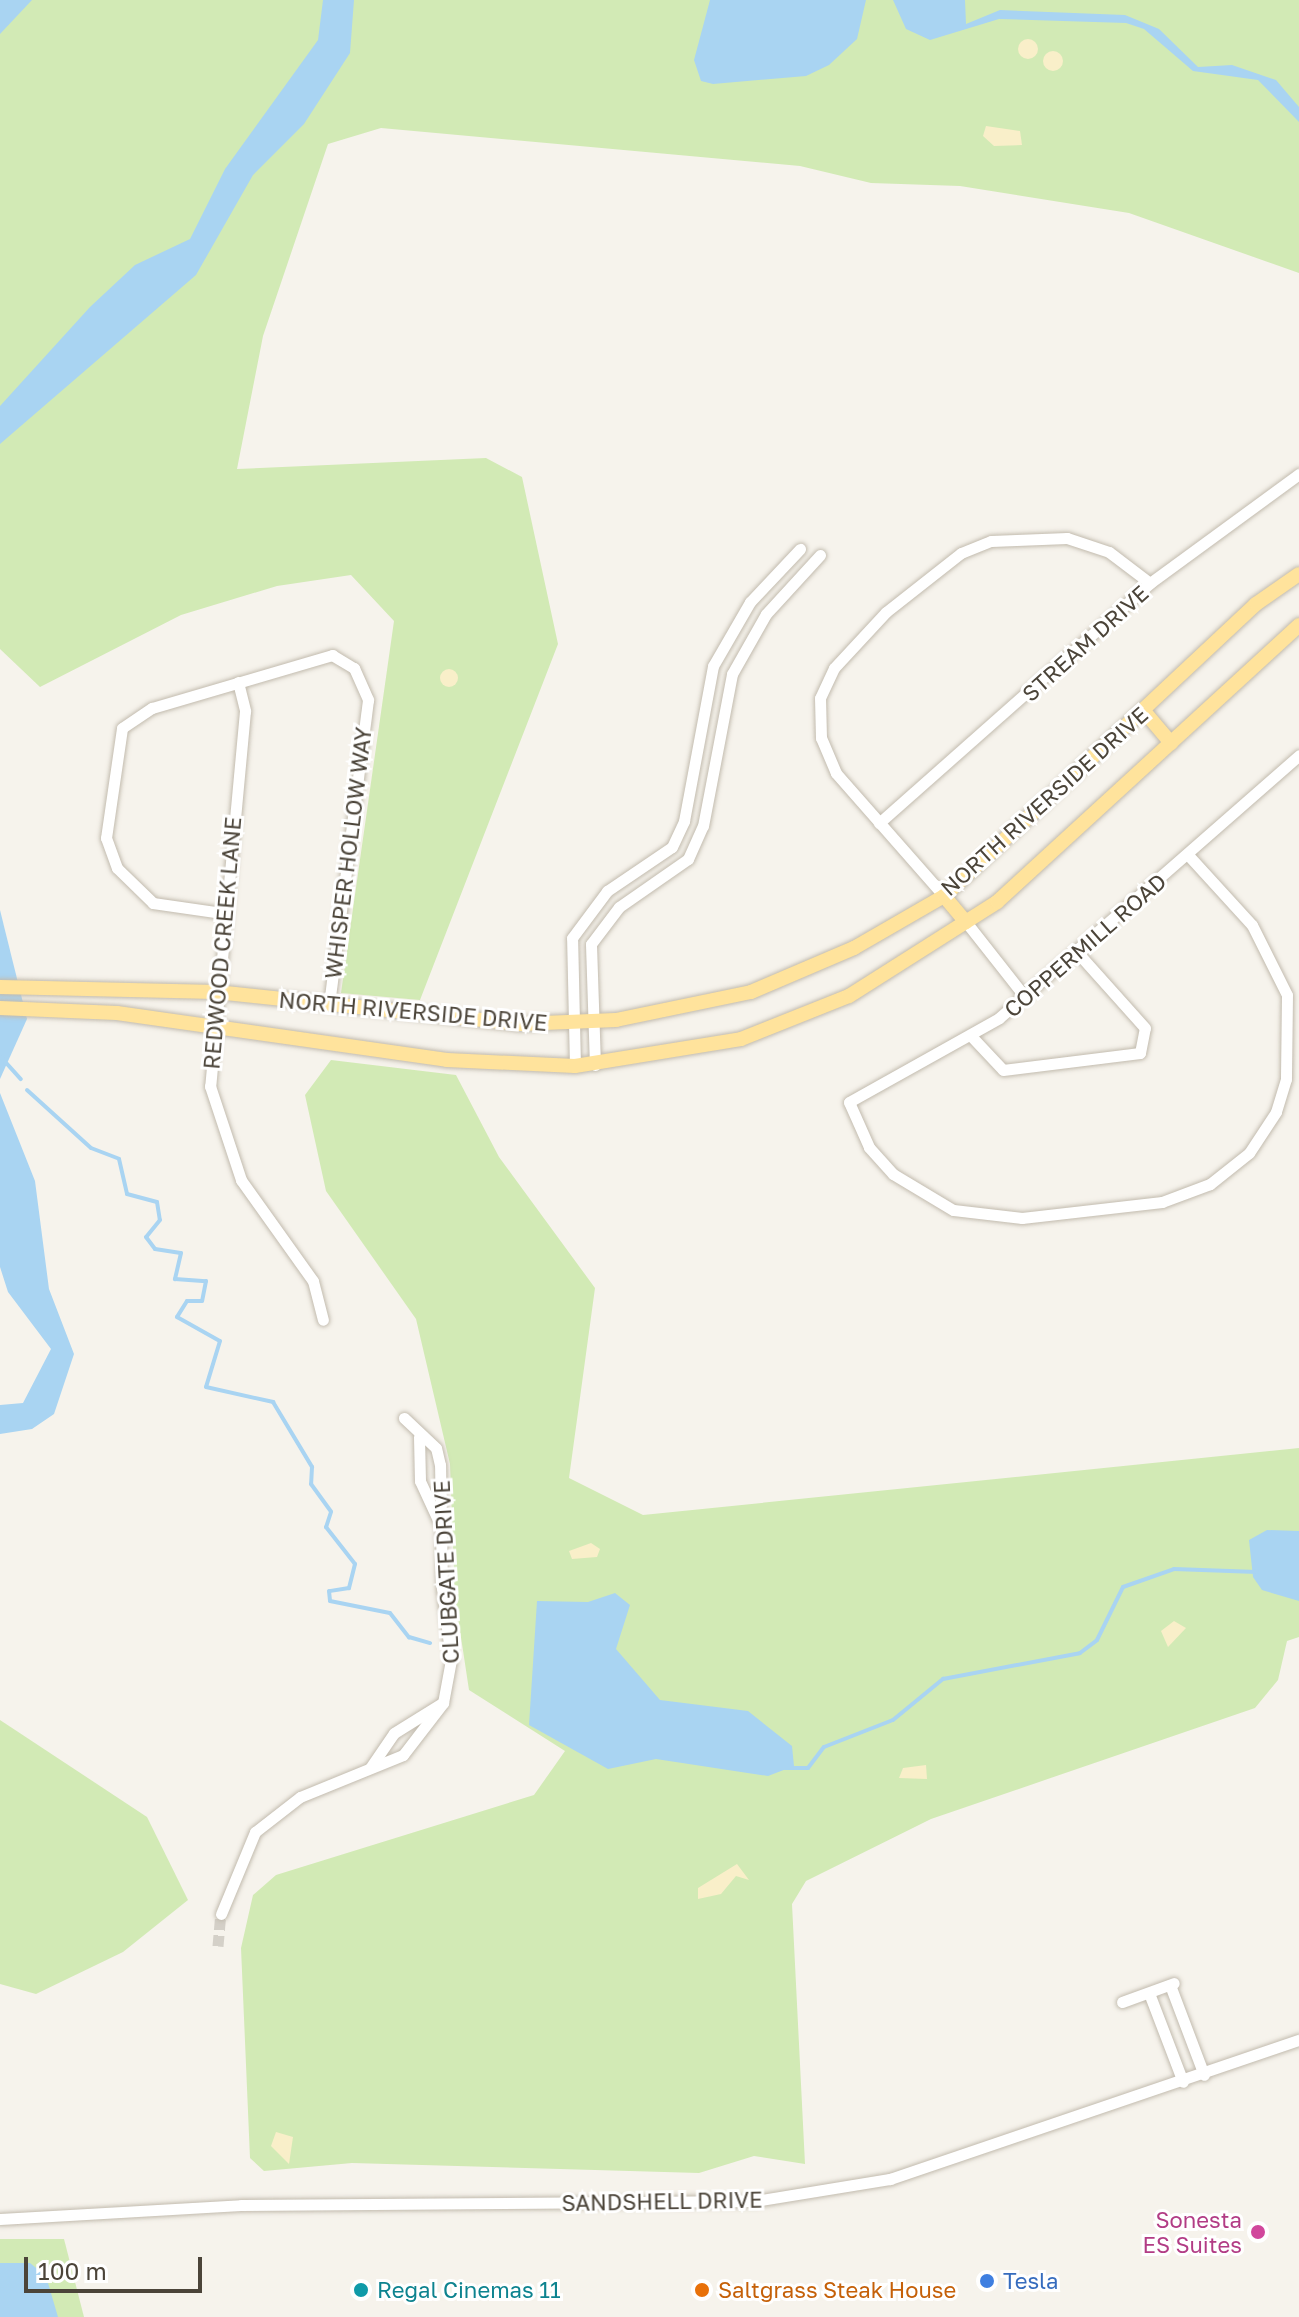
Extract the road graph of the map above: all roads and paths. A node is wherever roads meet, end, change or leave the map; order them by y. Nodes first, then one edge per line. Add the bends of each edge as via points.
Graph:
1 (1299, 474) edge
2 (800, 549) dead end
3 (820, 555) dead end
4 (1299, 574) edge
5 (1150, 583) junction
6 (1299, 625) edge
7 (238, 682) junction
8 (1144, 711) junction
9 (1171, 743) junction
10 (1299, 755) edge
11 (879, 823) junction
12 (1189, 856) junction
13 (944, 896) junction
14 (222, 913) junction
15 (966, 922) junction
16 (1077, 952) junction
17 (0, 987) edge
18 (216, 992) junction
19 (1025, 997) junction
20 (329, 1006) junction
21 (0, 1008) edge
22 (593, 1022) junction
23 (572, 1025) junction
24 (211, 1030) junction
25 (972, 1037) junction
26 (595, 1065) junction
27 (575, 1066) junction
28 (1293, 1079) edge
29 (323, 1320) dead end
30 (404, 1418) dead end
31 (419, 1437) junction
32 (439, 1522) junction
33 (443, 1703) junction
34 (370, 1768) junction
35 (221, 1914) tunnel mouth
36 (1149, 1993) junction
37 (1122, 2002) dead end
38 (1299, 2040) edge
39 (1204, 2075) junction
40 (1183, 2082) junction
41 (0, 2219) edge

1 - 5 street, STREAM DRIVE
2 - 23 street via 750,602 713,666 684,821 672,847 584,914 569,961
3 - 22 street via 766,614 732,674 703,826 688,859 600,926 589,962
4 - 8 main road, NORTH RIVERSIDE DRIVE via 1256,604
5 - 11 street, STREAM DRIVE
5 - 11 street via 1109,552 1067,538 1023,536 961,553 886,612 834,668 820,698 821,738 836,773
6 - 9 main road, NORTH RIVERSIDE DRIVE
7 - 14 street, REDWOOD CREEK LANE via 245,711
7 - 14 street via 152,708 122,728 107,817 111,857 136,894 173,908
7 - 20 street, WHISPER HOLLOW WAY via 332,655 354,668 368,700
8 - 9 main road
8 - 13 main road, NORTH RIVERSIDE DRIVE
9 - 15 main road, NORTH RIVERSIDE DRIVE
10 - 12 street, COPPERMILL ROAD
11 - 13 street
12 - 16 street, COPPERMILL ROAD
12 - 28 street via 1252,925 1275,964 1292,1029
13 - 15 main road
13 - 22 main road, NORTH RIVERSIDE DRIVE via 790,979 672,1011
14 - 18 street, REDWOOD CREEK LANE
15 - 19 street
15 - 26 main road, NORTH RIVERSIDE DRIVE via 886,976 800,1018 688,1051
16 - 19 street, COPPERMILL ROAD
16 - 25 street via 1145,1028 1140,1053 1003,1070
17 - 18 main road, NORTH RIVERSIDE DRIVE
18 - 20 main road, NORTH RIVERSIDE DRIVE
18 - 24 street, REDWOOD CREEK LANE
19 - 25 street, COPPERMILL ROAD
20 - 23 main road, NORTH RIVERSIDE DRIVE
21 - 24 main road, NORTH RIVERSIDE DRIVE via 37,1006
22 - 23 main road, NORTH RIVERSIDE DRIVE
22 - 26 street
23 - 27 street
24 - 27 main road, NORTH RIVERSIDE DRIVE via 447,1060
24 - 29 street, REDWOOD CREEK LANE via 210,1086 223,1141 241,1180 313,1281
25 - 28 street, COPPERMILL ROAD via 849,1102 878,1160 909,1187 953,1210 1022,1218 1162,1202 1210,1184 1259,1139
26 - 27 main road, NORTH RIVERSIDE DRIVE
30 - 31 street, CLUBGATE DRIVE
31 - 32 street via 420,1481
31 - 32 street, CLUBGATE DRIVE via 436,1448 440,1465
32 - 33 street, CLUBGATE DRIVE via 451,1660
33 - 34 street via 394,1733
33 - 34 street, CLUBGATE DRIVE via 403,1755
34 - 35 street, CLUBGATE DRIVE via 300,1797 255,1832
36 - 37 street
36 - 39 street via 1173,1984
36 - 40 street
38 - 39 street, SANDSHELL DRIVE
39 - 40 street, SANDSHELL DRIVE
40 - 41 street, SANDSHELL DRIVE via 890,2179 755,2201 241,2205

